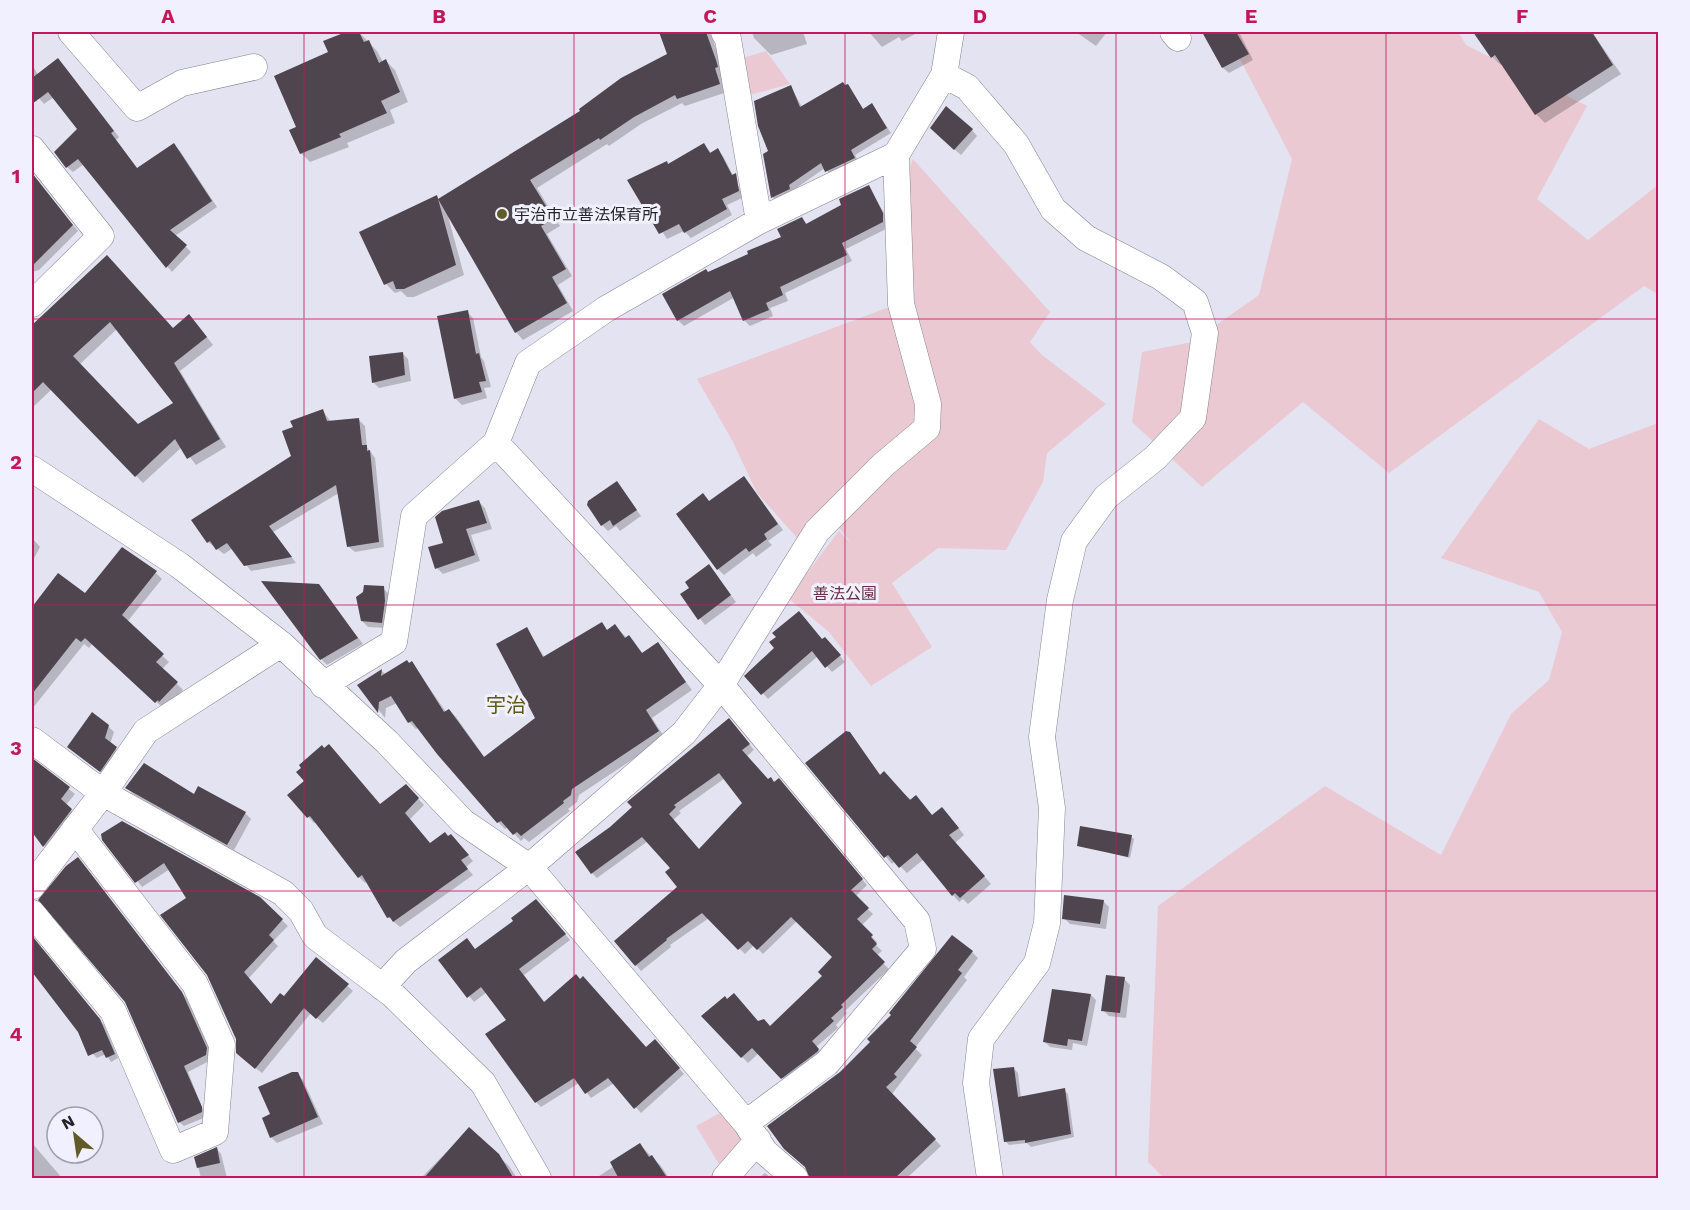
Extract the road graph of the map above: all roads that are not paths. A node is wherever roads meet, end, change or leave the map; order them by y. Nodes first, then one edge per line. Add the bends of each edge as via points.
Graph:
1 (71, 32) edge
2 (724, 32) edge
3 (951, 32) edge
4 (254, 67) dead end
5 (944, 75) junction
6 (32, 149) edge
7 (896, 156) junction
8 (759, 221) junction
9 (32, 304) edge
10 (496, 443) junction
11 (32, 469) edge
12 (281, 644) junction
13 (323, 685) junction
14 (721, 685) junction
15 (32, 740) edge
16 (103, 793) junction
17 (75, 829) junction
18 (530, 867) junction
19 (32, 886) edge
20 (32, 913) edge
21 (382, 987) junction
22 (752, 1132) junction
23 (537, 1179) edge
24 (725, 1179) edge
25 (795, 1179) edge
26 (990, 1179) edge

1 - 4 street via 136,108 182,83
2 - 8 street
3 - 5 street
5 - 7 street
5 - 26 street via 967,87 1016,144 1053,209 1086,238 1161,277 1195,302 1205,333 1193,418 1155,458 1106,497 1074,541 1060,600 1042,737 1052,808 1047,923 1037,963 981,1039 976,1083
6 - 9 street via 101,236
7 - 8 street
7 - 14 street via 901,304 928,404 927,428 883,465 817,531
8 - 10 street via 606,309 528,363
10 - 13 street via 414,516 394,642
10 - 14 street
11 - 12 street via 179,565
12 - 13 street
12 - 16 street via 146,731
13 - 18 street via 387,742 463,822
14 - 18 street via 684,733
14 - 22 street via 917,921 923,949 827,1063
15 - 16 street
16 - 17 street
16 - 21 street via 283,893 301,911 315,936
17 - 19 street
17 - 20 street via 195,984 222,1045 215,1132 173,1150 113,1011
18 - 21 street via 406,961
18 - 22 street
21 - 23 street via 483,1083
22 - 24 street
22 - 25 street via 765,1152

